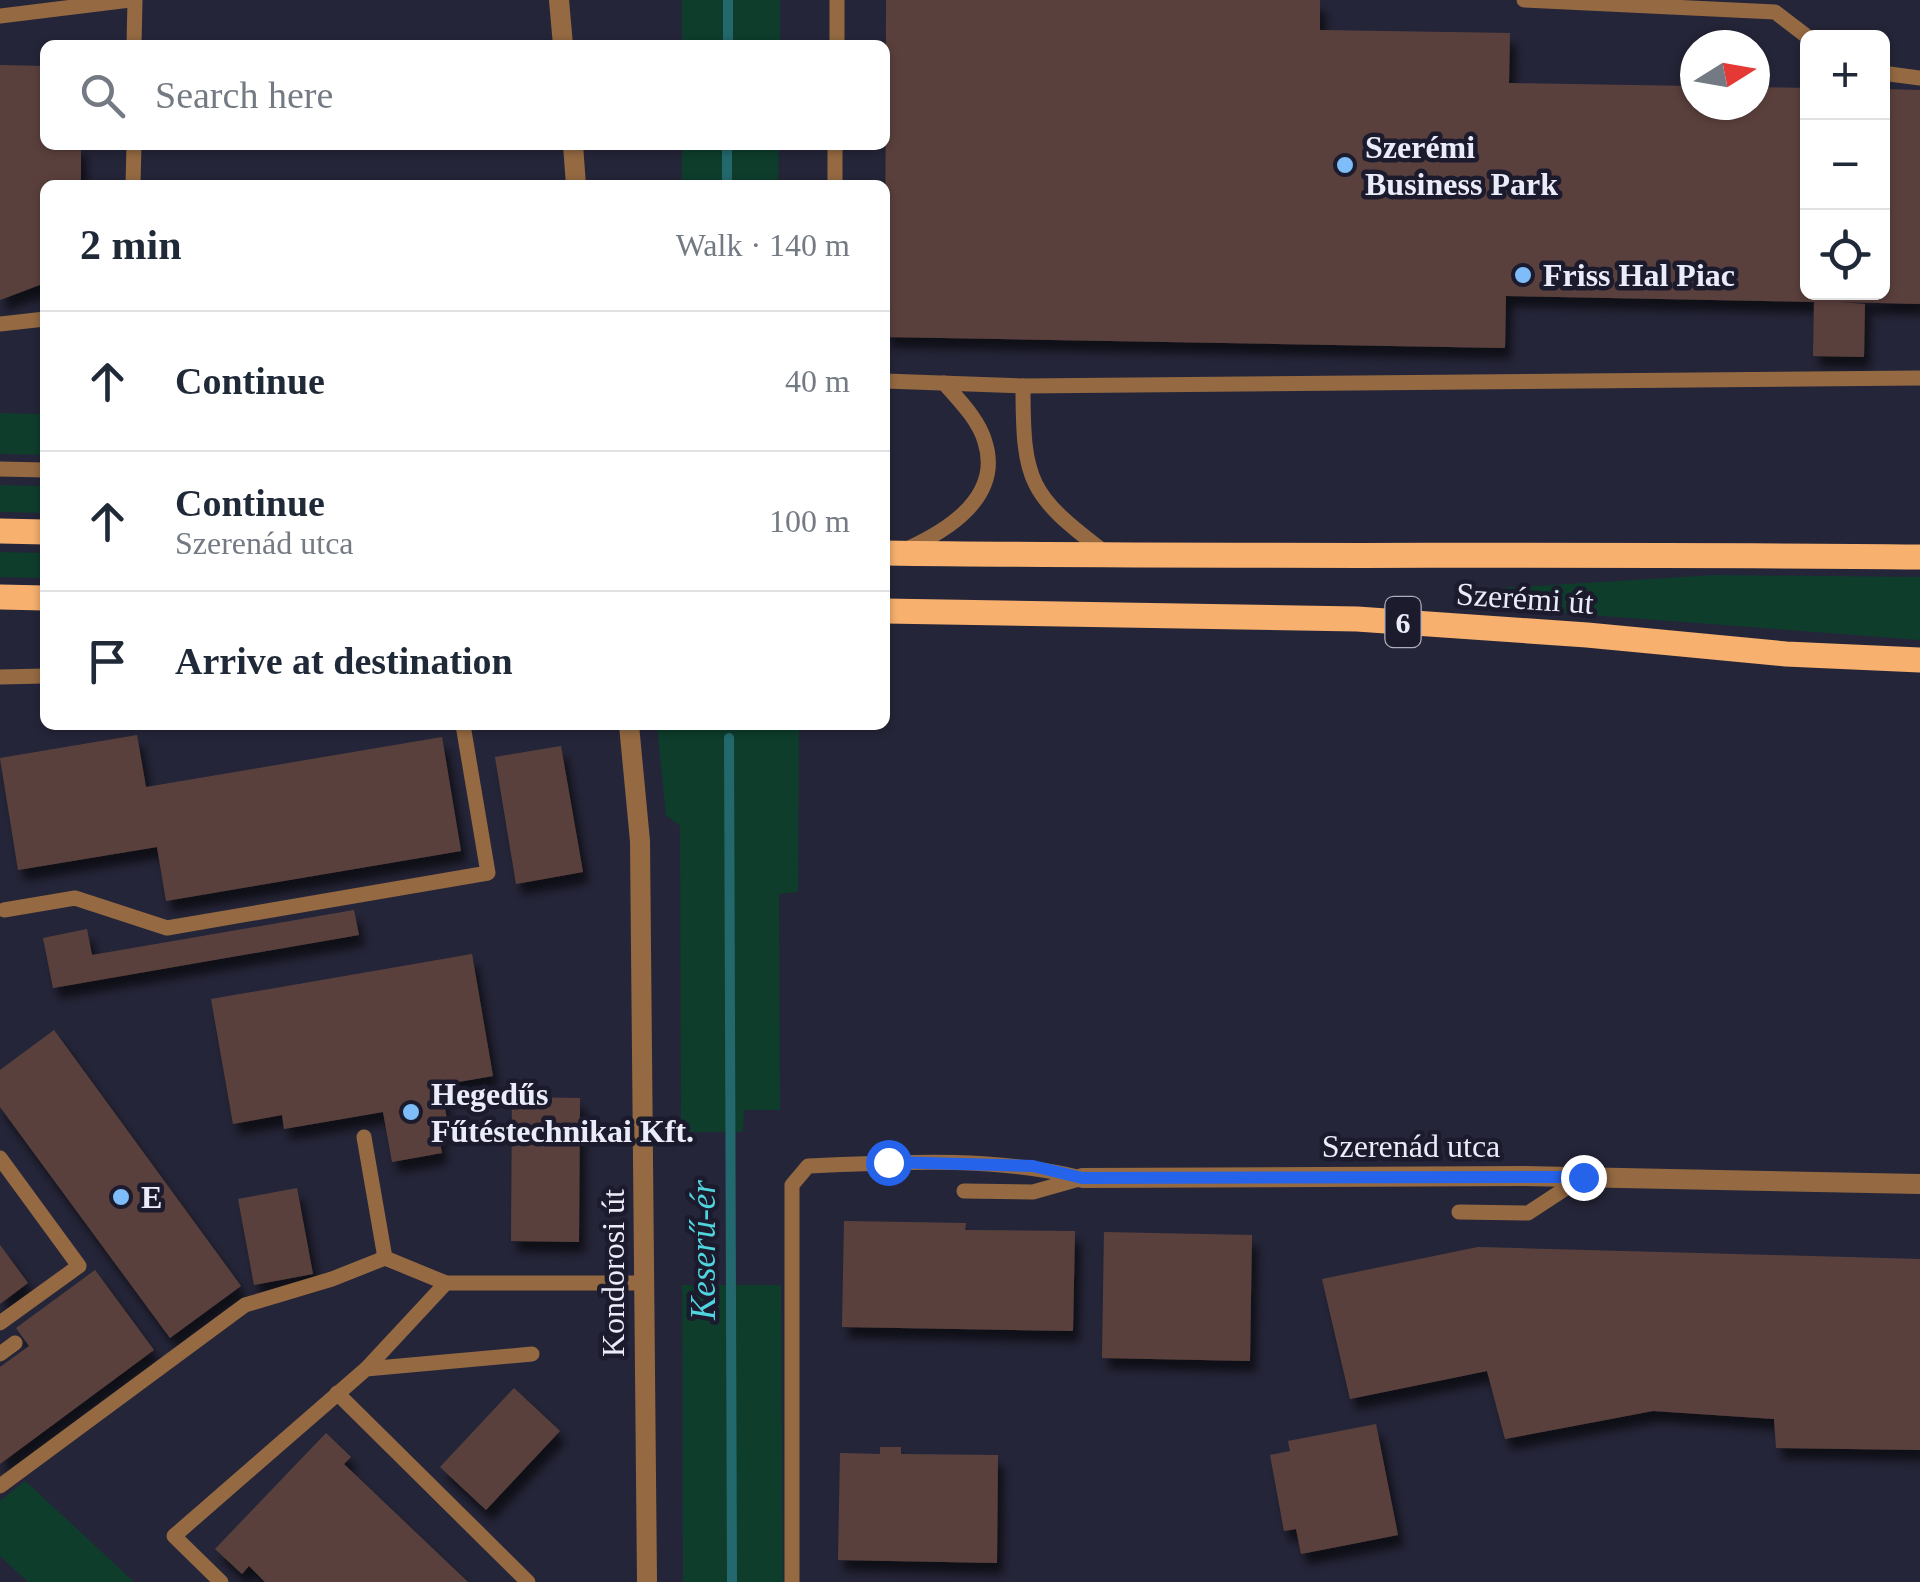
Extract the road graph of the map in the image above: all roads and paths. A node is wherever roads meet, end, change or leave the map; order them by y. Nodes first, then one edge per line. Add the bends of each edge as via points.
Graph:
1 (132, 0) edge
2 (559, 0) edge
3 (837, 0) edge
4 (1524, 0) edge
5 (0, 16) edge
6 (1800, 31) edge
7 (134, 40) edge
8 (563, 40) edge
9 (836, 40) edge
10 (1890, 75) edge
11 (1920, 78) edge
12 (134, 150) edge
13 (572, 150) edge
14 (836, 150) edge
15 (133, 180) edge
16 (576, 180) edge
17 (835, 180) edge
18 (40, 320) edge
19 (0, 324) edge
20 (1920, 378) edge
21 (890, 381) edge
22 (944, 383) junction
23 (1024, 386) junction
24 (0, 469) edge
25 (40, 470) edge
26 (0, 531) edge
27 (40, 532) edge
28 (892, 554) edge
29 (1110, 557) junction
30 (1920, 557) edge
31 (0, 598) edge
32 (40, 598) edge
33 (890, 611) edge
34 (1920, 660) edge
35 (40, 676) edge
36 (0, 677) edge
37 (464, 730) edge
38 (629, 730) edge
39 (4, 910) dead end
40 (364, 1137) dead end
41 (0, 1158) edge
42 (1583, 1177) junction
43 (1082, 1178) junction
44 (1920, 1184) edge
45 (964, 1190) dead end
46 (1459, 1212) dead end
47 (385, 1258) junction
48 (446, 1283) junction
49 (643, 1283) junction
50 (0, 1324) edge
51 (15, 1343) dead end
52 (0, 1354) edge
53 (532, 1354) dead end
54 (366, 1369) junction
55 (338, 1393) junction
56 (0, 1486) edge
57 (220, 1582) edge
58 (528, 1582) edge
59 (647, 1582) edge
60 (792, 1582) edge

1 - 5 lane
1 - 7 lane
2 - 8 street
3 - 9 lane
4 - 6 lane via 1776,12
10 - 11 lane
12 - 15 lane
13 - 16 street
14 - 17 lane
18 - 19 lane
20 - 23 lane
21 - 22 lane
22 - 23 lane
22 - 28 lane via 985,440 984,480 967,513 944,532
23 - 29 lane via 1024,456 1037,488 1057,516
24 - 25 lane
26 - 27 main road
28 - 29 main road, Szerémi út / 6
29 - 30 main road, Szerémi út / 6
31 - 32 main road
33 - 34 main road, Szerémi út / 6 via 1356,619
35 - 36 lane
37 - 39 lane via 488,873 167,928 75,898
38 - 49 street, Kondorosi út via 640,841
40 - 47 lane
41 - 50 lane via 79,1266
42 - 43 street, Szerenád utca
42 - 44 street, Szerenád utca
42 - 46 lane via 1528,1212
43 - 45 lane via 1033,1192
43 - 60 lane via 1033,1166 888,1162 808,1166 792,1185
47 - 48 lane
47 - 56 lane via 245,1305
48 - 49 lane
48 - 54 lane
49 - 59 street, Kondorosi út
51 - 52 lane
53 - 54 lane
54 - 55 lane
55 - 57 lane via 174,1536
55 - 58 lane

